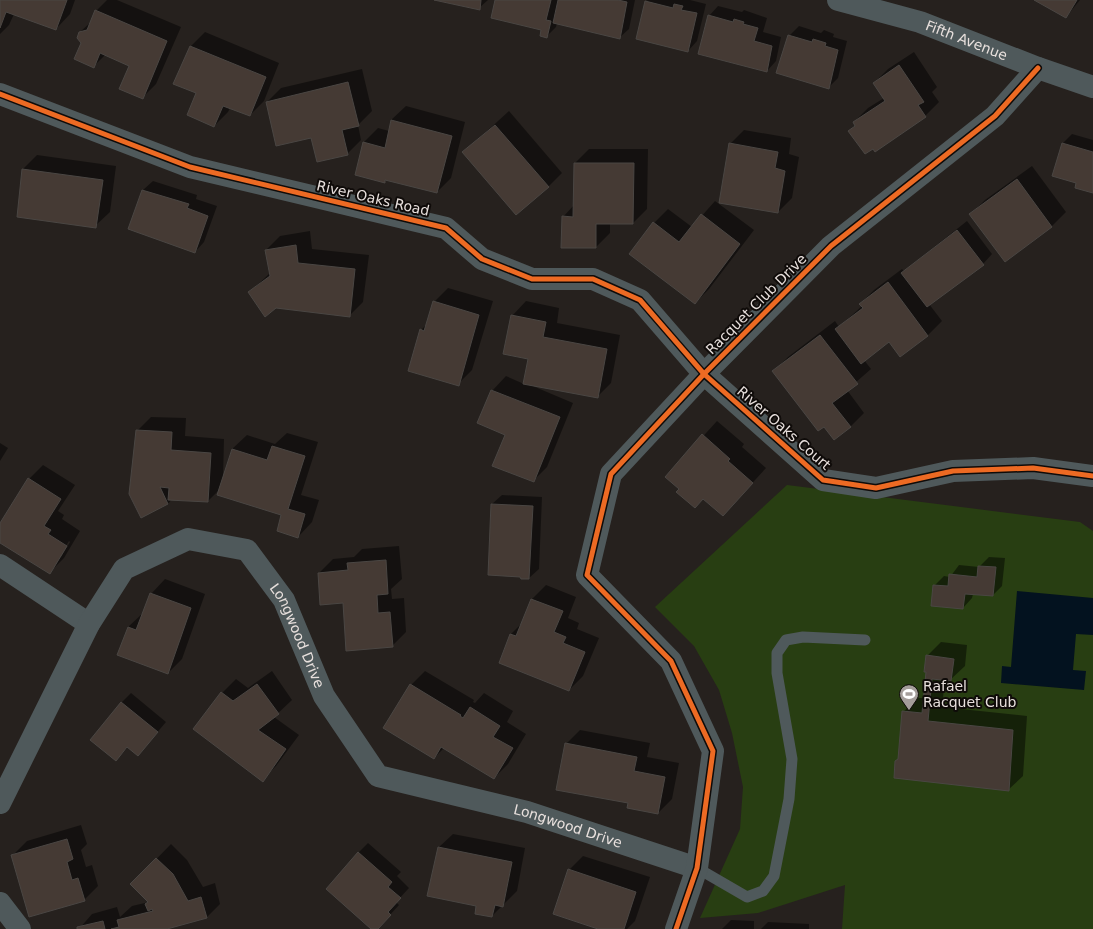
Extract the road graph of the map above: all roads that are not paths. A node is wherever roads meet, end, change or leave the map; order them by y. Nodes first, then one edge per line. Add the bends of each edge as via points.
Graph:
1 (838, 0) edge
2 (1038, 68) junction
3 (1093, 87) edge
4 (0, 94) edge
5 (704, 374) junction
6 (1093, 476) edge
7 (0, 565) edge
8 (89, 624) junction
9 (865, 640) dead end
10 (0, 803) edge
11 (697, 868) junction
12 (0, 903) edge
13 (20, 929) edge
14 (676, 929) edge

1 - 2 street, Fifth Avenue via 920,22
2 - 3 street, Fifth Avenue
2 - 5 street, Racquet Club Drive via 994,116 831,246
4 - 5 street, River Oaks Road via 190,167 446,228 482,259 532,279 593,279 640,300
5 - 6 street, River Oaks Court via 823,480 876,488 953,471 1033,468
5 - 11 street, Racquet Club Drive via 610,474 587,575 671,661 713,751
7 - 8 street
8 - 10 street, Longwood Drive
8 - 11 street, Longwood Drive via 124,569 188,539 247,550 284,600 324,696 378,776 527,812
9 - 11 lane via 802,637 786,640 777,652 777,673 792,759 789,799 774,876 763,891 747,897
11 - 14 street, Racquet Club Drive
12 - 13 street

